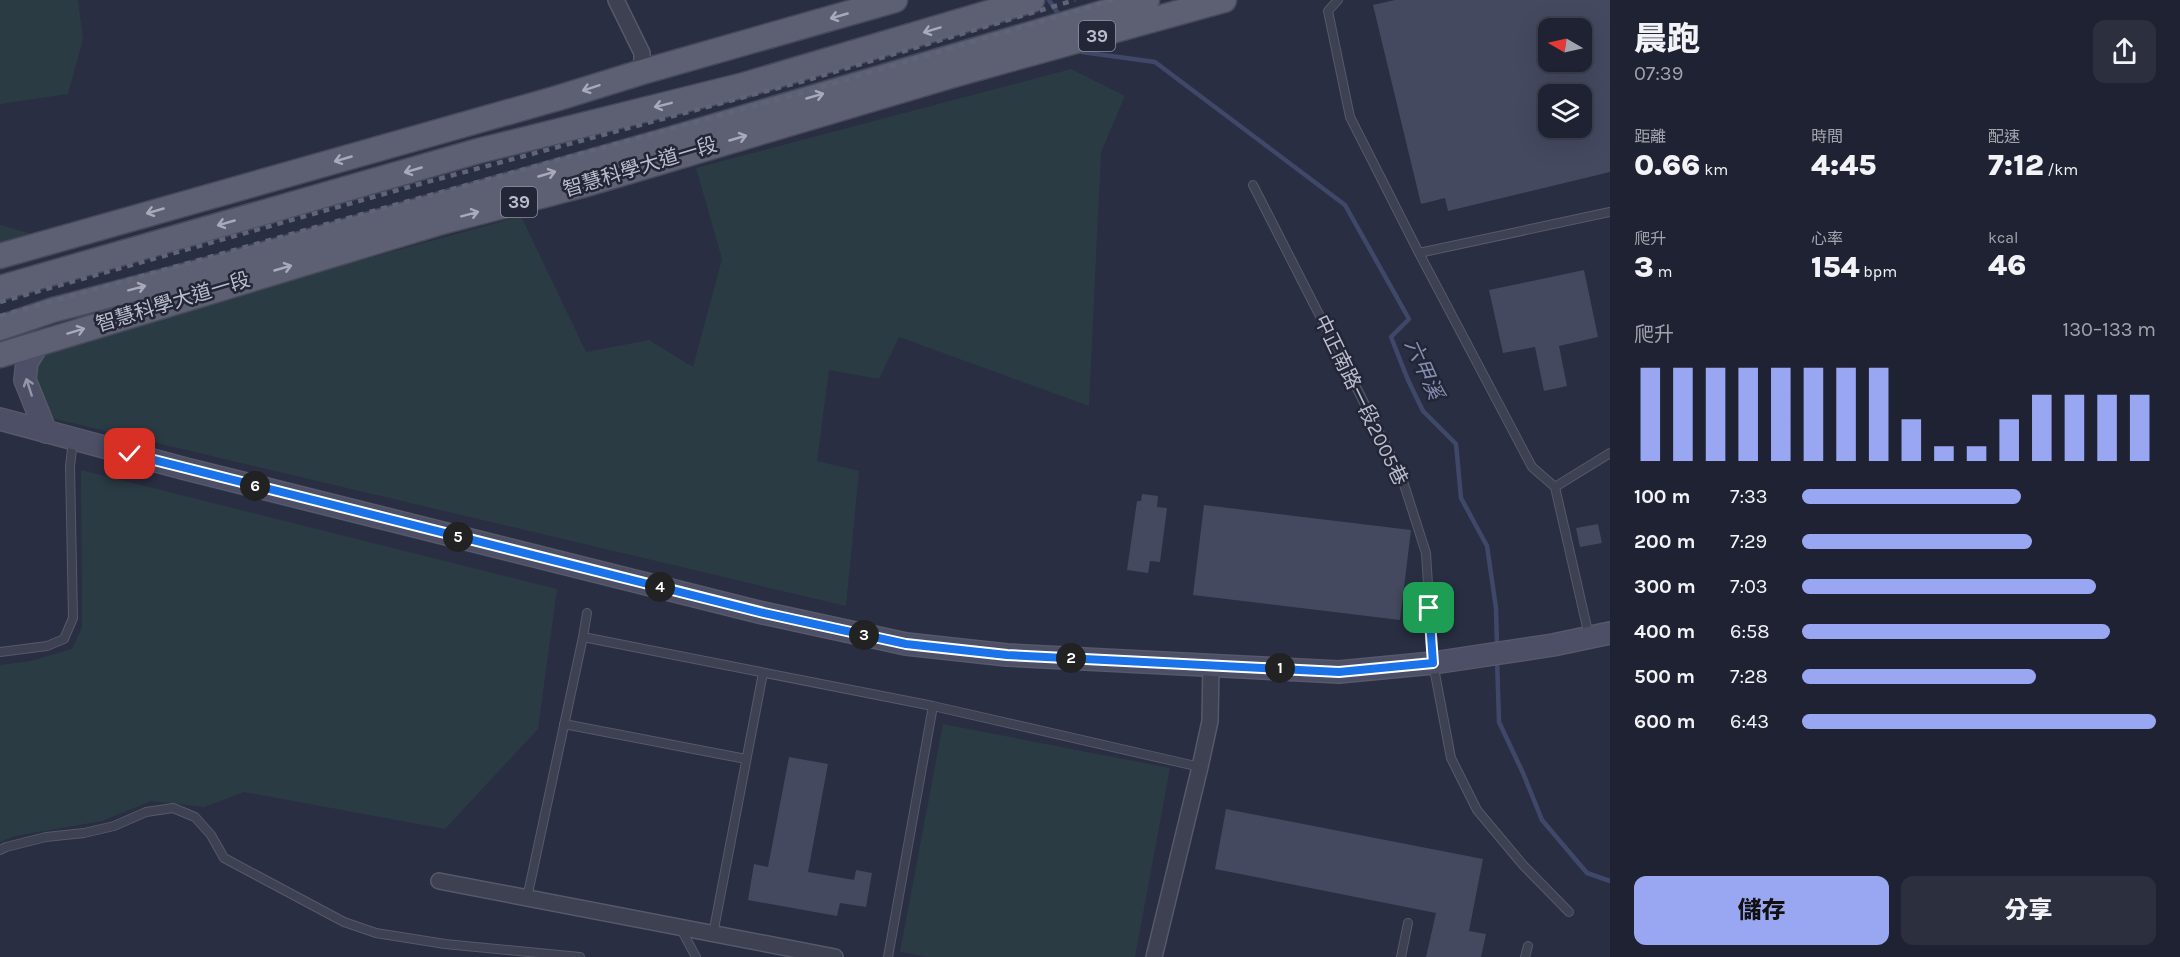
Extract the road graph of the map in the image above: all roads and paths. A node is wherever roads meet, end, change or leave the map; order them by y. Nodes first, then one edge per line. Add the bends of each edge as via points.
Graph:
1 (616, 0) edge
2 (895, 0) edge
3 (1032, 0) edge
4 (1224, 0) edge
5 (1338, 0) edge
6 (1144, 9) edge
7 (642, 72) junction
8 (1253, 184) dead end
9 (1610, 212) edge
10 (404, 233) junction
11 (320, 238) junction
12 (1419, 253) junction
13 (0, 256) edge
14 (0, 288) edge
15 (0, 328) edge
16 (39, 343) junction
17 (0, 355) edge
18 (0, 419) edge
19 (46, 432) junction
20 (74, 439) junction
21 (1610, 453) edge
22 (1555, 487) junction
23 (587, 613) dead end
24 (1600, 635) edge
25 (583, 637) junction
26 (0, 652) edge
27 (1438, 662) junction
28 (1212, 665) junction
29 (763, 673) junction
30 (933, 706) junction
31 (564, 724) junction
32 (746, 759) junction
33 (1200, 767) junction
34 (0, 850) edge
35 (439, 881) dead end
36 (527, 898) junction
37 (1569, 912) dead end
38 (1408, 923) dead end
39 (681, 927) junction
40 (713, 934) junction
41 (1528, 946) dead end
42 (580, 957) edge
43 (696, 957) edge
44 (835, 957) edge
45 (888, 957) edge
46 (1154, 957) edge
47 (1401, 957) edge
48 (1525, 957) edge

1 - 7 street via 642,53
2 -> 7 main road
3 -> 14 main road via 744,85 478,151
4 - 6 main road, 39
5 - 12 lane via 1328,11 1350,117
10 -> 6 main road, 智慧科學大道一段 / 39 via 583,185 1039,51
11 -> 6 main road, 智慧科學大道一段 / 39 via 1015,37
7 -> 13 main road
8 - 27 lane, 中正南路一段2005巷 via 1401,475 1426,553
9 - 12 lane
10 - 11 main road
16 -> 10 main road, 智慧科學大道一段 / 39
15 -> 11 main road, 智慧科學大道一段 / 39
12 - 22 lane via 1532,467
16 - 17 main road, 智慧科學大道一段 / 39
19 -> 16 street via 26,380 27,362
18 - 19 street
19 - 20 street
20 - 26 lane via 70,466 73,618 64,639 47,646
20 - 28 street via 764,613 906,644 1007,655
21 - 22 lane
22 - 24 lane
23 - 25 lane
24 - 27 street
25 - 29 lane
25 - 31 lane
27 - 28 street via 1339,672
27 - 37 lane, 中正南路一段2005巷 via 1451,758 1477,810 1522,865
28 - 33 street via 1210,722
29 - 30 lane
29 - 32 lane
30 - 33 lane
30 - 45 lane
31 - 32 lane
31 - 36 lane
32 - 40 lane
33 - 46 street
34 - 42 lane via 46,837 114,826 146,812 173,808 195,817 225,858 344,922 376,933 445,944
35 - 36 street
36 - 39 street
38 - 47 lane
39 - 40 street
39 - 43 lane
40 - 44 street
41 - 48 lane

